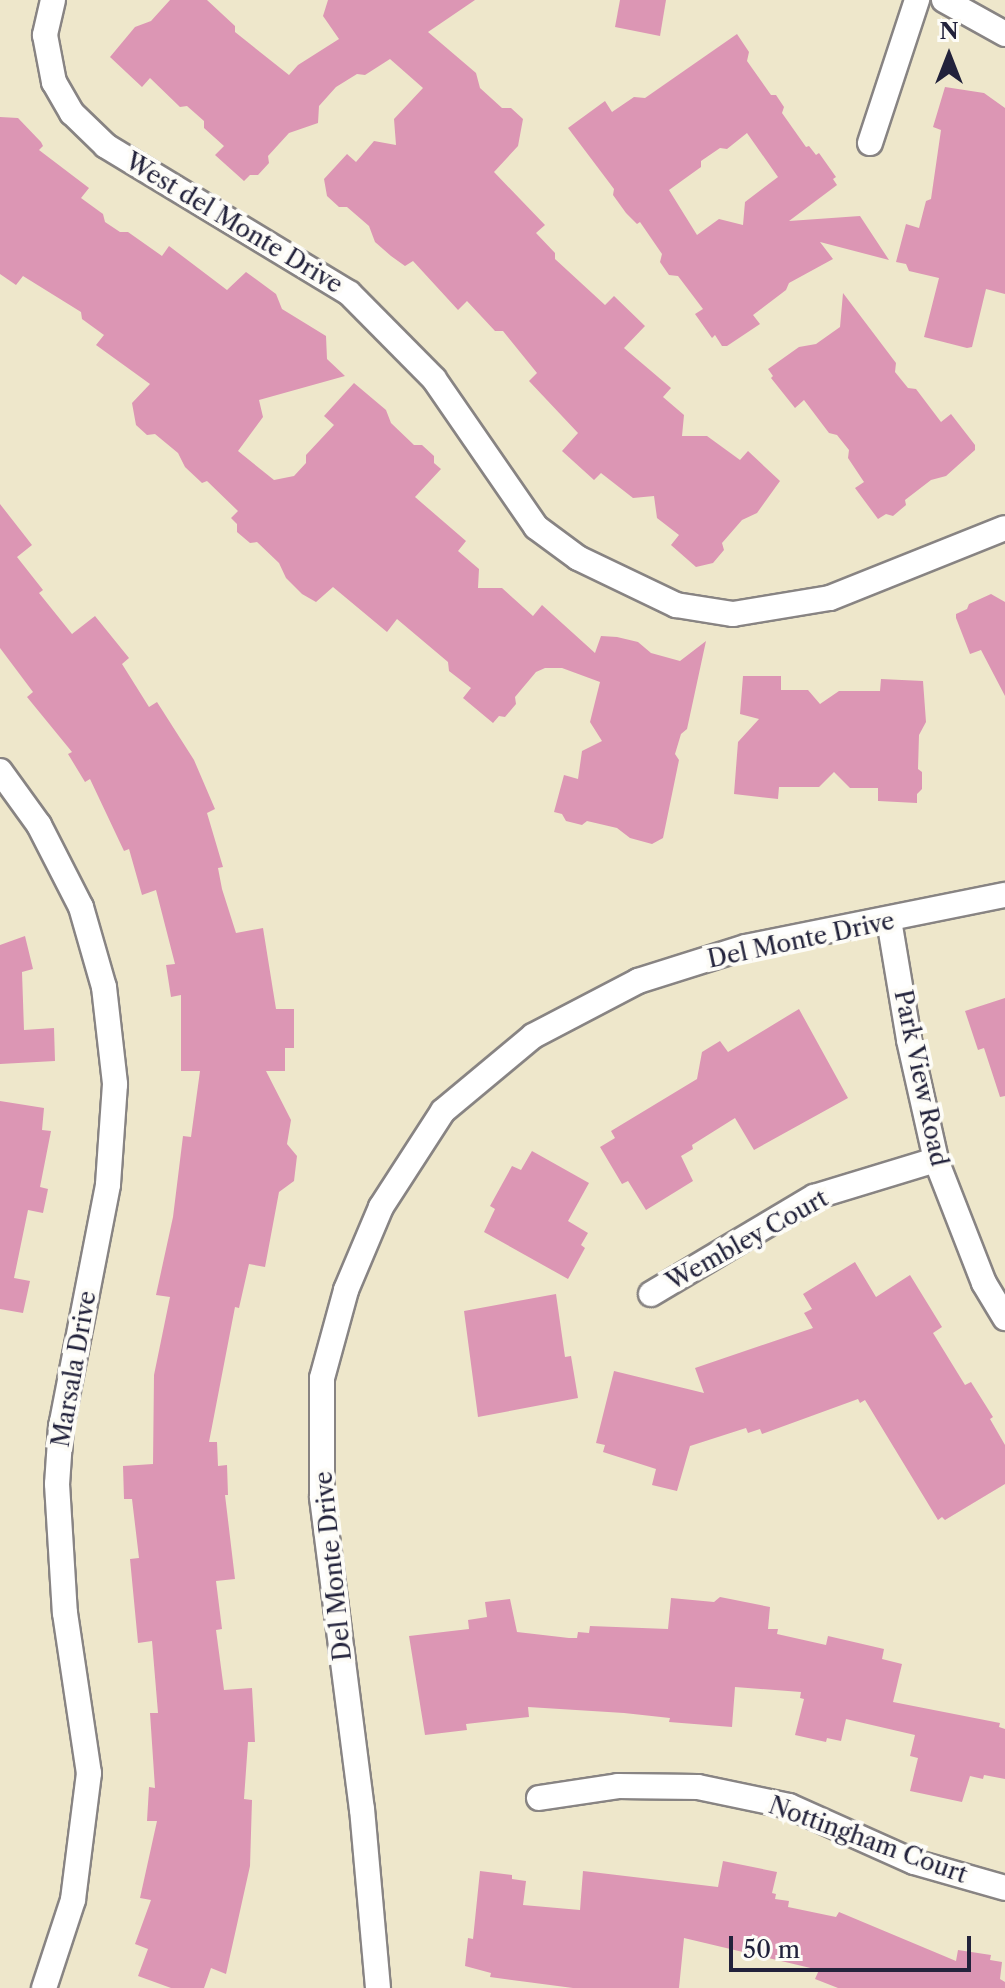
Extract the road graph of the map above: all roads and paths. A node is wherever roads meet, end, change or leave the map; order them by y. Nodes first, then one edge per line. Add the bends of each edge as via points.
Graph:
1 (53, 0) edge
2 (917, 0) edge
3 (944, 0) edge
4 (1005, 34) edge
5 (870, 143) dead end
6 (1005, 528) edge
7 (0, 771) edge
8 (1005, 895) edge
9 (889, 920) junction
10 (936, 1160) junction
11 (651, 1294) dead end
12 (1005, 1318) edge
13 (539, 1798) dead end
14 (1005, 1888) edge
15 (44, 1988) edge
16 (378, 1988) edge

1 - 6 street, West del Monte Drive via 45,35 54,82 72,113 106,146 349,293 434,379 536,527 578,558 676,605 733,614 830,598
2 - 5 street
3 - 4 street
7 - 15 street, Marsala Drive via 39,825 81,907 104,987 115,1084 108,1185 61,1426 57,1484 65,1613 89,1773 73,1900
8 - 9 street, Del Monte Drive
9 - 10 street, Park View Road
9 - 16 street, Del Monte Drive via 746,947 638,981 533,1036 443,1111 381,1207 346,1290 322,1378 322,1497 362,1810
10 - 11 street, Wembley Court via 814,1197
10 - 12 street, Park View Road via 984,1283
13 - 14 street, Nottingham Court via 618,1786 698,1787 789,1806 914,1862

